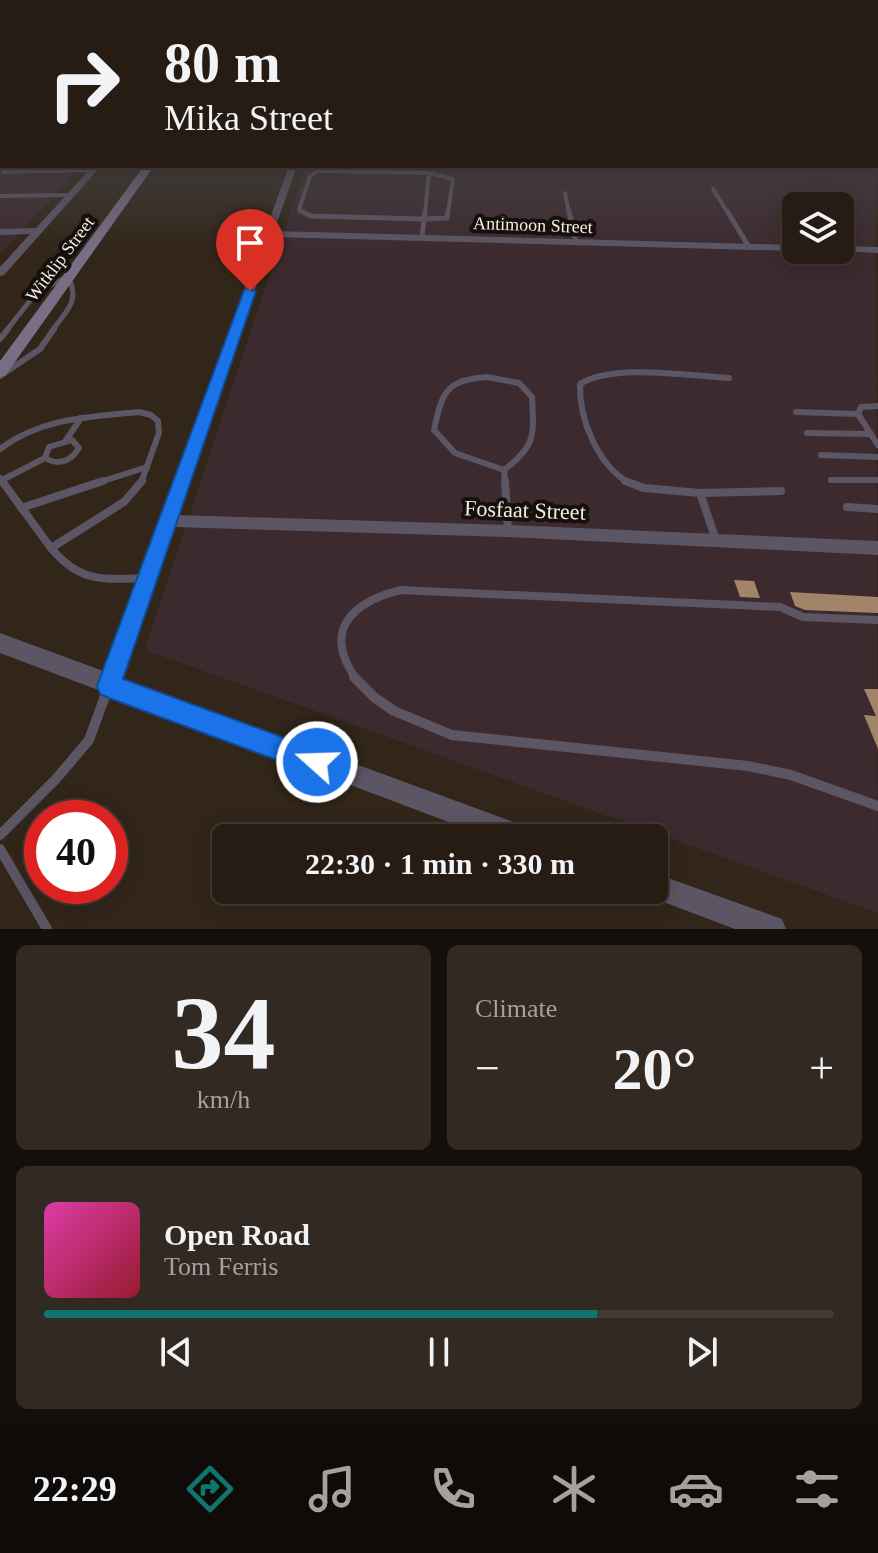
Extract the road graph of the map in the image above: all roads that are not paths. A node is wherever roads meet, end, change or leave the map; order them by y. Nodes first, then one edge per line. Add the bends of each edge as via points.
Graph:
1 (96, 168) edge
2 (292, 168) edge
3 (145, 170) edge
4 (3, 172) dead end
5 (429, 173) junction
6 (713, 189) dead end
7 (565, 193) dead end
8 (71, 195) junction
9 (0, 196) edge
10 (424, 219) junction
11 (38, 231) junction
12 (0, 232) edge
13 (270, 234) junction
14 (422, 238) junction
15 (576, 242) junction
16 (749, 247) junction
17 (782, 248) edge
18 (854, 249) edge
19 (878, 250) edge
20 (0, 273) edge
21 (69, 276) junction
22 (0, 339) edge
23 (0, 374) edge
24 (729, 378) dead end
25 (878, 406) edge
26 (796, 412) dead end
27 (858, 414) junction
28 (81, 418) junction
29 (807, 433) dead end
30 (871, 434) junction
31 (66, 440) junction
32 (878, 445) edge
33 (0, 449) edge
34 (821, 455) dead end
35 (878, 457) edge
36 (45, 458) junction
37 (147, 467) junction
38 (504, 470) junction
39 (1, 479) edge
40 (831, 480) dead end
41 (878, 480) edge
42 (781, 491) dead end
43 (700, 493) junction
44 (847, 507) dead end
45 (21, 508) junction
46 (878, 509) edge
47 (170, 521) junction
48 (508, 531) junction
49 (716, 540) junction
50 (51, 548) junction
51 (878, 548) edge
52 (149, 578) junction
53 (878, 620) edge
54 (0, 643) edge
55 (109, 686) junction
56 (878, 806) edge
57 (486, 824) edge
58 (0, 835) edge
59 (0, 849) edge
60 (668, 891) edge
61 (47, 929) edge
62 (772, 929) edge

1 - 4 lane
1 - 8 street
2 - 13 street
3 - 21 main road, Witklip Street
5 - 10 lane
5 - 10 lane via 453,179 450,216
5 - 10 lane via 318,171 310,176 299,210 311,216
6 - 16 lane
7 - 15 lane
8 - 9 lane
8 - 11 street
10 - 14 lane
11 - 12 street
11 - 20 street
13 - 14 street, Antimoon Street
13 - 47 street
14 - 15 street, Antimoon Street
15 - 16 street, Antimoon Street
16 - 17 street, Antimoon Street
18 - 19 street
21 - 22 lane via 37,292
21 - 23 main road, Witklip Street
21 - 23 lane via 74,300 40,349
24 - 43 lane via 610,374 587,377 580,384 596,450 608,470 641,490
25 - 27 lane via 861,407
26 - 27 lane
27 - 30 lane
28 - 31 lane
28 - 33 lane via 35,428
28 - 37 lane via 139,412 155,418 159,433
29 - 30 lane
30 - 32 lane
31 - 36 lane via 49,447
31 - 36 lane via 78,444 74,456 57,463
34 - 35 lane
36 - 39 lane
37 - 45 lane
37 - 50 lane via 133,494
38 - 38 lane via 466,459 438,438 434,430 442,394 451,384 464,378 512,381 532,397 533,444
38 - 48 lane
39 - 45 lane
40 - 41 lane
42 - 43 lane
43 - 49 lane
44 - 46 lane
45 - 50 lane
47 - 48 street, Fosfaat Street
47 - 52 street
48 - 49 street, Fosfaat Street
49 - 51 street, Fosfaat Street
50 - 52 lane via 74,574
52 - 55 street
53 - 56 lane via 803,617 780,607 401,590 356,606 339,641 346,668 365,689 392,710 450,735 748,766 791,775
54 - 55 street
55 - 57 street
55 - 58 lane via 89,740
59 - 61 lane
60 - 62 street

